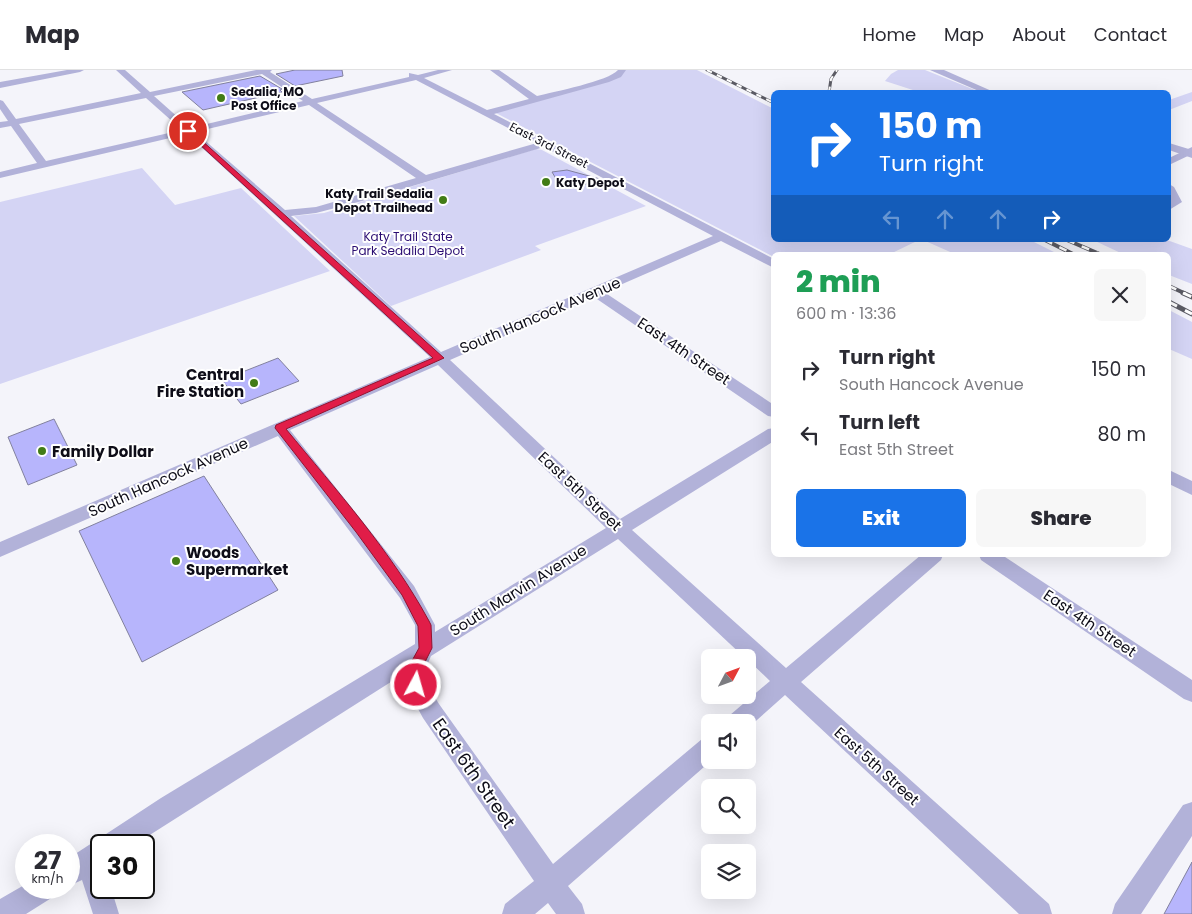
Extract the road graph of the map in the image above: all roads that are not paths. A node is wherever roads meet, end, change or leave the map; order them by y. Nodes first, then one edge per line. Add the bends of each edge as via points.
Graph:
1 (80, 70) edge
2 (120, 70) edge
3 (264, 70) edge
4 (403, 70) edge
5 (448, 70) edge
6 (494, 70) edge
7 (622, 70) edge
8 (935, 70) edge
9 (417, 77) junction
10 (0, 85) edge
11 (984, 90) edge
12 (147, 95) junction
13 (535, 99) junction
14 (309, 102) junction
15 (0, 103) edge
16 (486, 112) junction
17 (14, 122) junction
18 (0, 125) edge
19 (188, 131) junction
20 (546, 143) junction
21 (1171, 147) edge
22 (1191, 152) edge
23 (1171, 161) edge
24 (43, 165) junction
25 (0, 175) edge
26 (426, 180) junction
27 (1171, 190) edge
28 (1171, 205) edge
29 (282, 214) junction
30 (722, 236) junction
31 (771, 262) edge
32 (594, 291) junction
33 (440, 358) junction
34 (771, 410) edge
35 (280, 428) junction
36 (771, 435) edge
37 (1171, 477) edge
38 (1192, 488) edge
39 (618, 528) junction
40 (0, 550) edge
41 (932, 557) edge
42 (991, 557) edge
43 (425, 648) junction
44 (785, 682) junction
45 (1192, 692) edge
46 (747, 714) edge
47 (701, 755) edge
48 (1192, 814) edge
49 (129, 834) edge
50 (86, 862) edge
51 (551, 883) junction
52 (26, 899) edge
53 (1, 914) edge
54 (106, 914) edge
55 (515, 914) edge
56 (572, 914) edge
57 (1039, 914) edge
58 (1125, 914) edge

1 - 10 street
2 - 12 street, East 5th Street
3 - 12 street
3 - 14 street
4 - 9 street, East 3rd Street
5 - 9 street
6 - 13 street
7 - 13 street via 606,80
8 - 11 street
9 - 14 street
9 - 16 street, East 3rd Street
12 - 17 street
12 - 19 street, East 5th Street
13 - 16 street
14 - 19 street
14 - 26 street
15 - 17 street
16 - 20 street, East 3rd Street
17 - 18 street
17 - 24 street
19 - 24 street
19 - 29 street, East 5th Street
20 - 26 street
20 - 30 street, East 3rd Street
21 - 22 street
22 - 23 street
24 - 25 street
26 - 29 street via 316,210
27 - 28 street via 1176,202
29 - 33 street, East 5th Street
30 - 31 street, East 3rd Street
30 - 32 street, South Hancock Avenue
32 - 33 street, South Hancock Avenue
32 - 34 street, East 4th Street
33 - 35 street, South Hancock Avenue
33 - 39 street, East 5th Street
35 - 40 street, South Hancock Avenue
35 - 43 street, East 6th Street via 407,592 425,625
36 - 39 street, South Marvin Avenue
37 - 38 street
39 - 43 street, South Marvin Avenue
39 - 44 street, East 5th Street
41 - 44 street
42 - 45 street, East 4th Street
43 - 49 street, South Marvin Avenue
43 - 51 street, East 6th Street via 415,668 416,685
44 - 46 street
44 - 57 street, East 5th Street
47 - 51 street
48 - 58 street
50 - 54 street
51 - 55 street
51 - 56 street, East 6th Street
52 - 53 street

